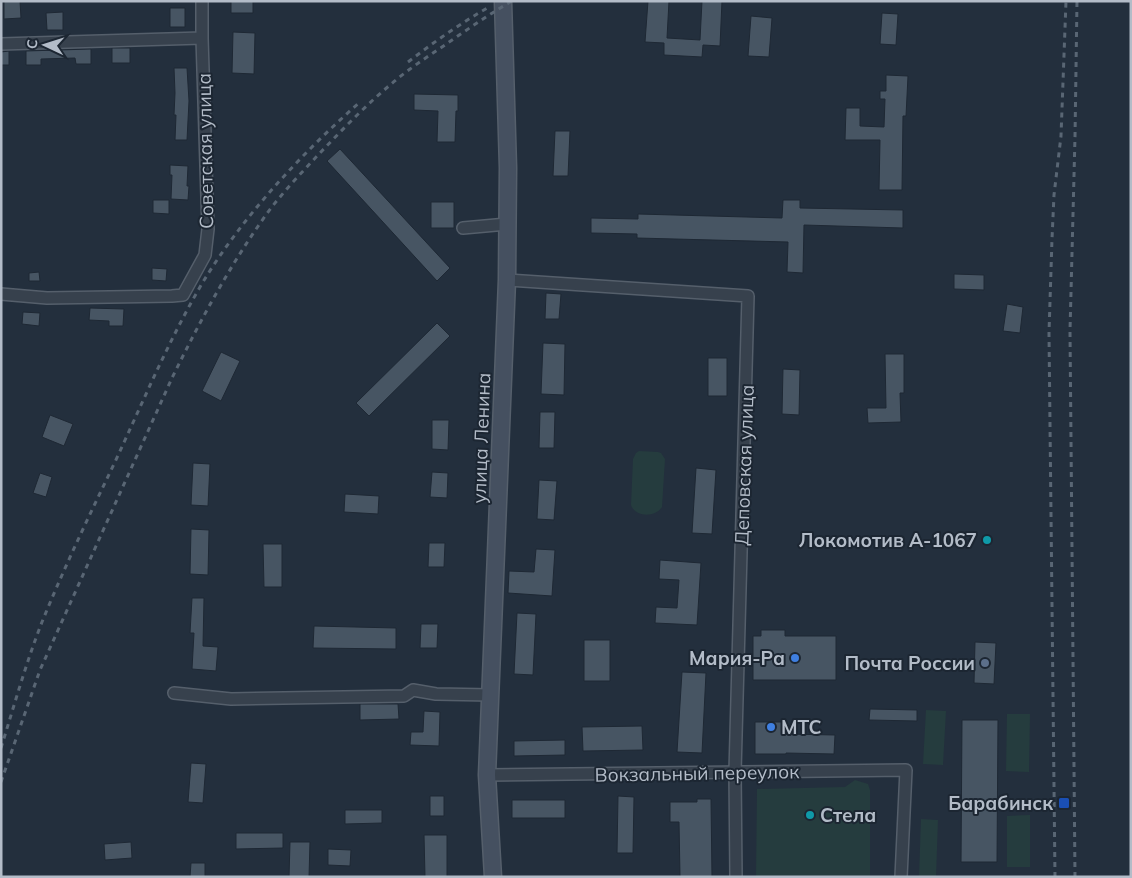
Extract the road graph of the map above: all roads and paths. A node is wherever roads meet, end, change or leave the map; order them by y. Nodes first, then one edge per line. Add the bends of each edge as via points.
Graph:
1 (202, 1) edge
2 (503, 1) edge
3 (202, 38) junction
4 (1, 44) edge
5 (507, 224) junction
6 (463, 228) dead end
7 (506, 280) junction
8 (1, 294) edge
9 (174, 692) dead end
10 (491, 695) junction
11 (735, 772) junction
12 (487, 775) junction
13 (493, 877) edge
14 (736, 877) edge
15 (901, 877) edge

1 - 3 street, Советская улица
2 - 5 main road, улица Ленина
3 - 4 street
3 - 8 street, Советская улица via 208,229 205,255 183,294 47,298
5 - 6 street
5 - 7 main road, улица Ленина
7 - 10 main road, улица Ленина
7 - 11 street, Деповская улица via 748,296
9 - 10 street via 231,699 404,696 413,690 436,694
10 - 12 main road, улица Ленина
11 - 12 street, Вокзальный переулок
11 - 14 street, Деповская улица
11 - 15 street, Вокзальный переулок via 906,770
12 - 13 main road, улица Ленина

